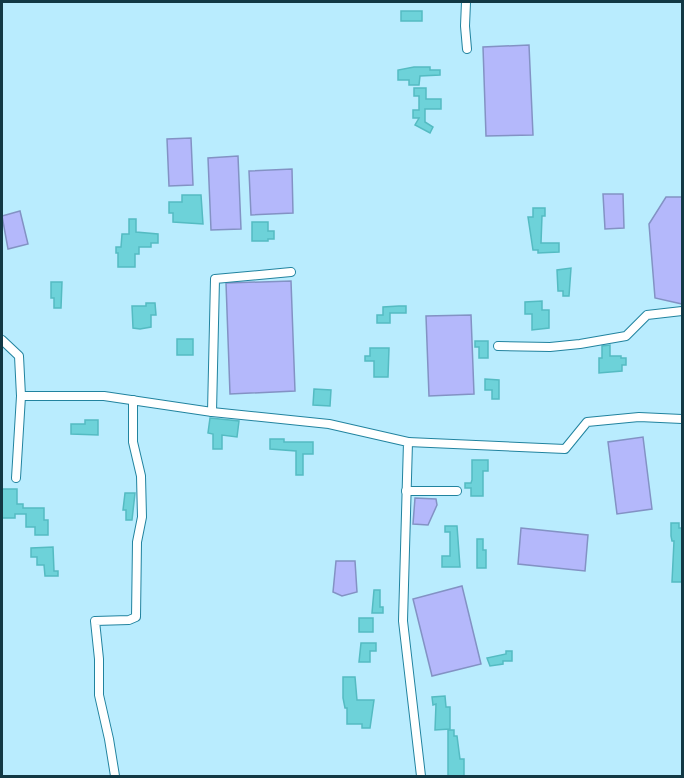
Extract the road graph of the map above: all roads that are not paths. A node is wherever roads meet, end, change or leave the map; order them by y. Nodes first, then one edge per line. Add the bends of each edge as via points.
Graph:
1 (466, 2) edge
2 (467, 49) dead end
3 (291, 272) dead end
4 (682, 311) edge
5 (2, 340) edge
6 (498, 346) dead end
7 (21, 396) junction
8 (133, 400) junction
9 (212, 412) junction
10 (682, 418) edge
11 (408, 442) junction
12 (16, 478) dead end
13 (406, 491) junction
14 (457, 491) dead end
15 (114, 777) edge
16 (421, 777) edge

1 - 2 street
3 - 9 street via 215,279
4 - 6 street via 647,315 626,336 550,347
5 - 7 street via 19,356
7 - 8 street
7 - 12 street
8 - 9 street
8 - 15 street via 133,442 141,476 142,518 137,542 136,617 95,621 99,695
9 - 11 street via 329,424
10 - 11 street via 586,422 565,449
11 - 13 street
13 - 14 street
13 - 16 street via 403,621

